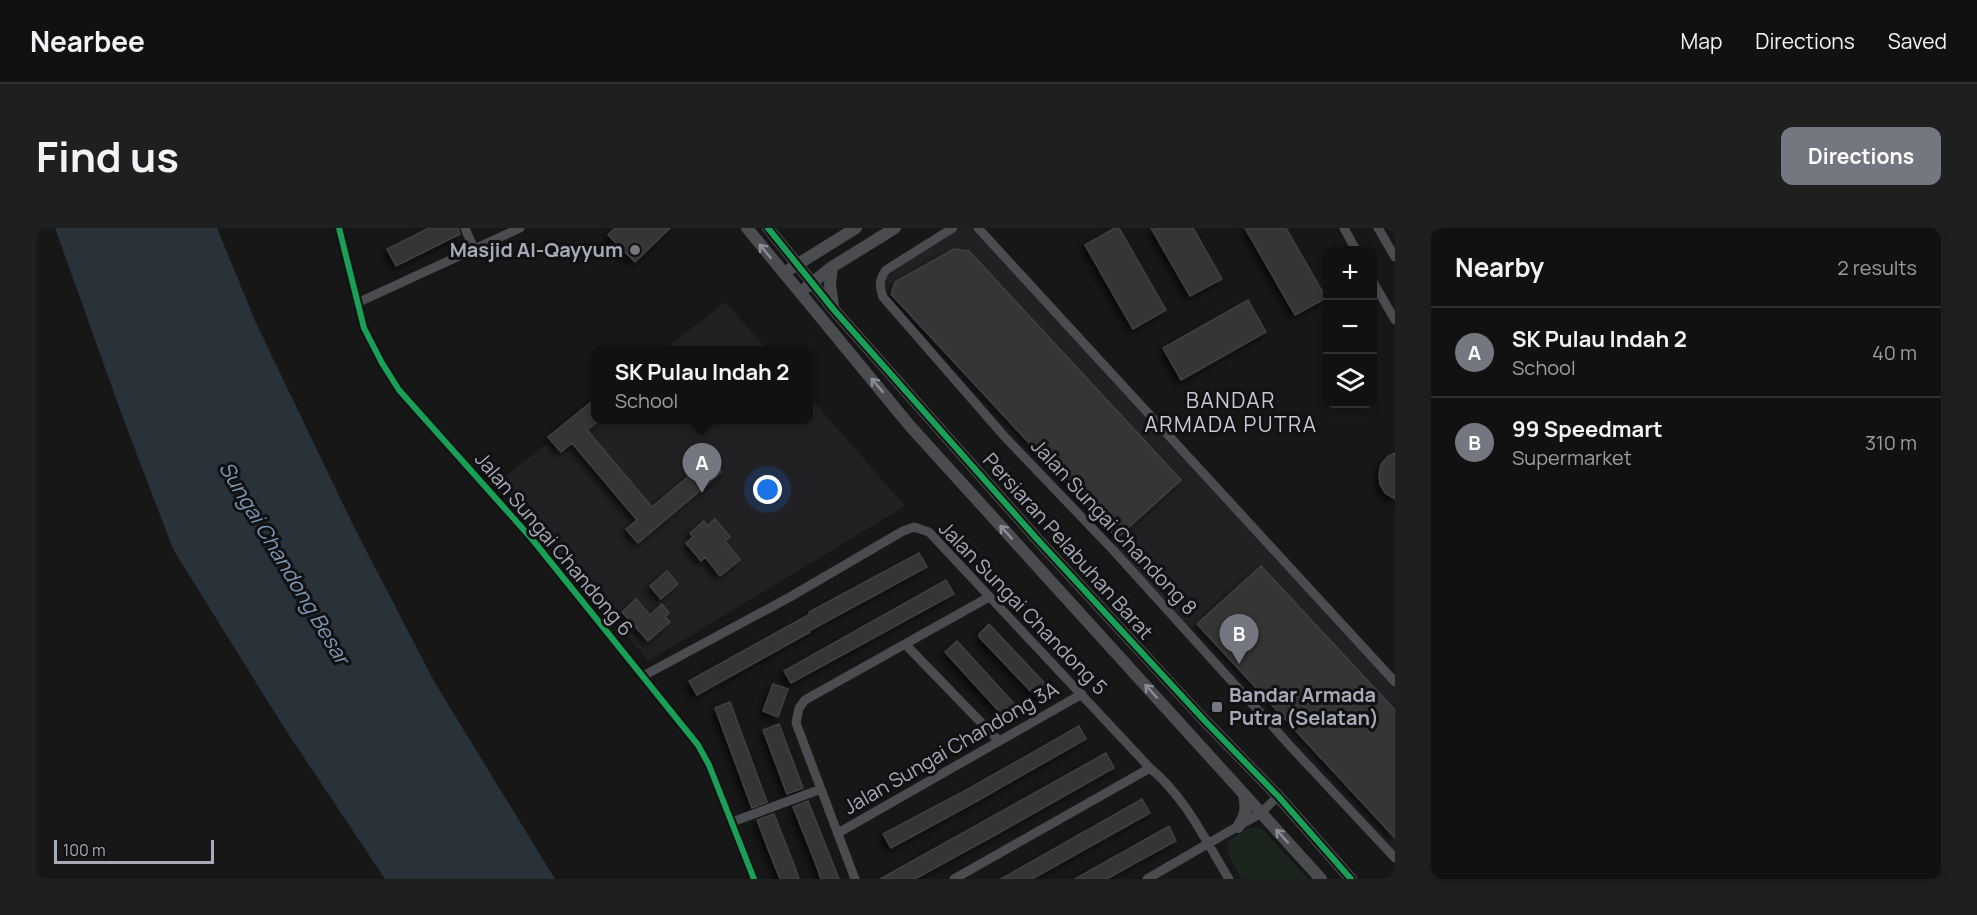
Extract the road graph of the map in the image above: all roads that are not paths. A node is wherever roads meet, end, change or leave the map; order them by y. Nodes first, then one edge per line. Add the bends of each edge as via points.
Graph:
1 (339, 228) edge
2 (465, 228) edge
3 (520, 228) edge
4 (747, 228) edge
5 (768, 228) edge
6 (856, 228) edge
7 (895, 228) edge
8 (953, 228) edge
9 (978, 228) edge
10 (1344, 228) edge
11 (1378, 228) edge
12 (777, 240) junction
13 (1354, 246) edge
14 (474, 249) junction
15 (815, 253) junction
16 (1395, 257) edge
17 (797, 265) junction
18 (832, 267) junction
19 (784, 273) junction
20 (812, 283) junction
21 (1377, 289) edge
22 (799, 292) junction
23 (357, 303) junction
24 (834, 310) junction
25 (1395, 320) edge
26 (1037, 539) junction
27 (1022, 550) junction
28 (989, 597) junction
29 (905, 644) junction
30 (643, 676) junction
31 (1395, 682) edge
32 (1082, 694) junction
33 (999, 741) junction
34 (1150, 768) junction
35 (821, 789) junction
36 (1244, 793) junction
37 (1278, 796) junction
38 (1262, 813) junction
39 (732, 822) junction
40 (1238, 827) junction
41 (838, 833) junction
42 (1208, 844) junction
43 (1395, 858) edge
44 (754, 879) edge
45 (855, 879) edge
46 (954, 879) edge
47 (1147, 879) edge
48 (1229, 879) edge
49 (1321, 879) edge
50 (1351, 879) edge

1 - 23 street, Jalan Sungai Chandong 6
2 - 14 street
3 - 14 street
19 -> 4 street, Persiaran Pelabuhan Barat
5 - 12 street, Persiaran Pelabuhan Barat
6 - 15 street
7 - 18 street
8 - 43 street, Jalan Sungai Chandong 8 via 886,270 879,287 883,297 1004,436
9 - 31 street
10 - 13 street
11 - 16 street
12 - 15 street via 786,249
12 - 17 street, Persiaran Pelabuhan Barat
14 - 23 street
15 - 17 street
17 - 19 street
17 - 20 street, Persiaran Pelabuhan Barat
18 - 20 street
18 - 24 street
19 - 22 street, Persiaran Pelabuhan Barat
20 - 22 street
20 - 24 street, Persiaran Pelabuhan Barat
21 - 25 street
27 -> 22 street, Persiaran Pelabuhan Barat via 910,426
23 - 30 street, Jalan Sungai Chandong 6 via 364,328 399,390 532,538
24 - 26 street, Persiaran Pelabuhan Barat
26 - 27 street via 1025,544
26 - 37 street, Persiaran Pelabuhan Barat
36 -> 27 street, Persiaran Pelabuhan Barat
28 - 29 street
28 - 30 street, Jalan Sungai Chandong 5 via 929,532 914,527
28 - 32 street, Jalan Sungai Chandong 5
29 - 33 street
29 - 35 street via 805,700 799,708 796,723
30 - 39 street, Jalan Sungai Chandong 6 via 698,745
32 - 33 street, Jalan Sungai Chandong 3A
32 - 34 street, Jalan Sungai Chandong 5
33 - 41 street, Jalan Sungai Chandong 3A
34 - 42 street, Jalan Sungai Chandong 5 via 1184,803
34 - 46 street
35 - 39 street
35 - 41 street
36 - 38 street, Persiaran Pelabuhan Barat
36 - 40 street via 1247,808
37 - 38 street
37 - 50 street, Persiaran Pelabuhan Barat
38 - 40 street
49 -> 38 street, Persiaran Pelabuhan Barat
39 - 44 street, Jalan Sungai Chandong 6
40 - 42 street
41 - 45 street
42 - 47 street
42 - 48 street, Jalan Sungai Chandong 5

